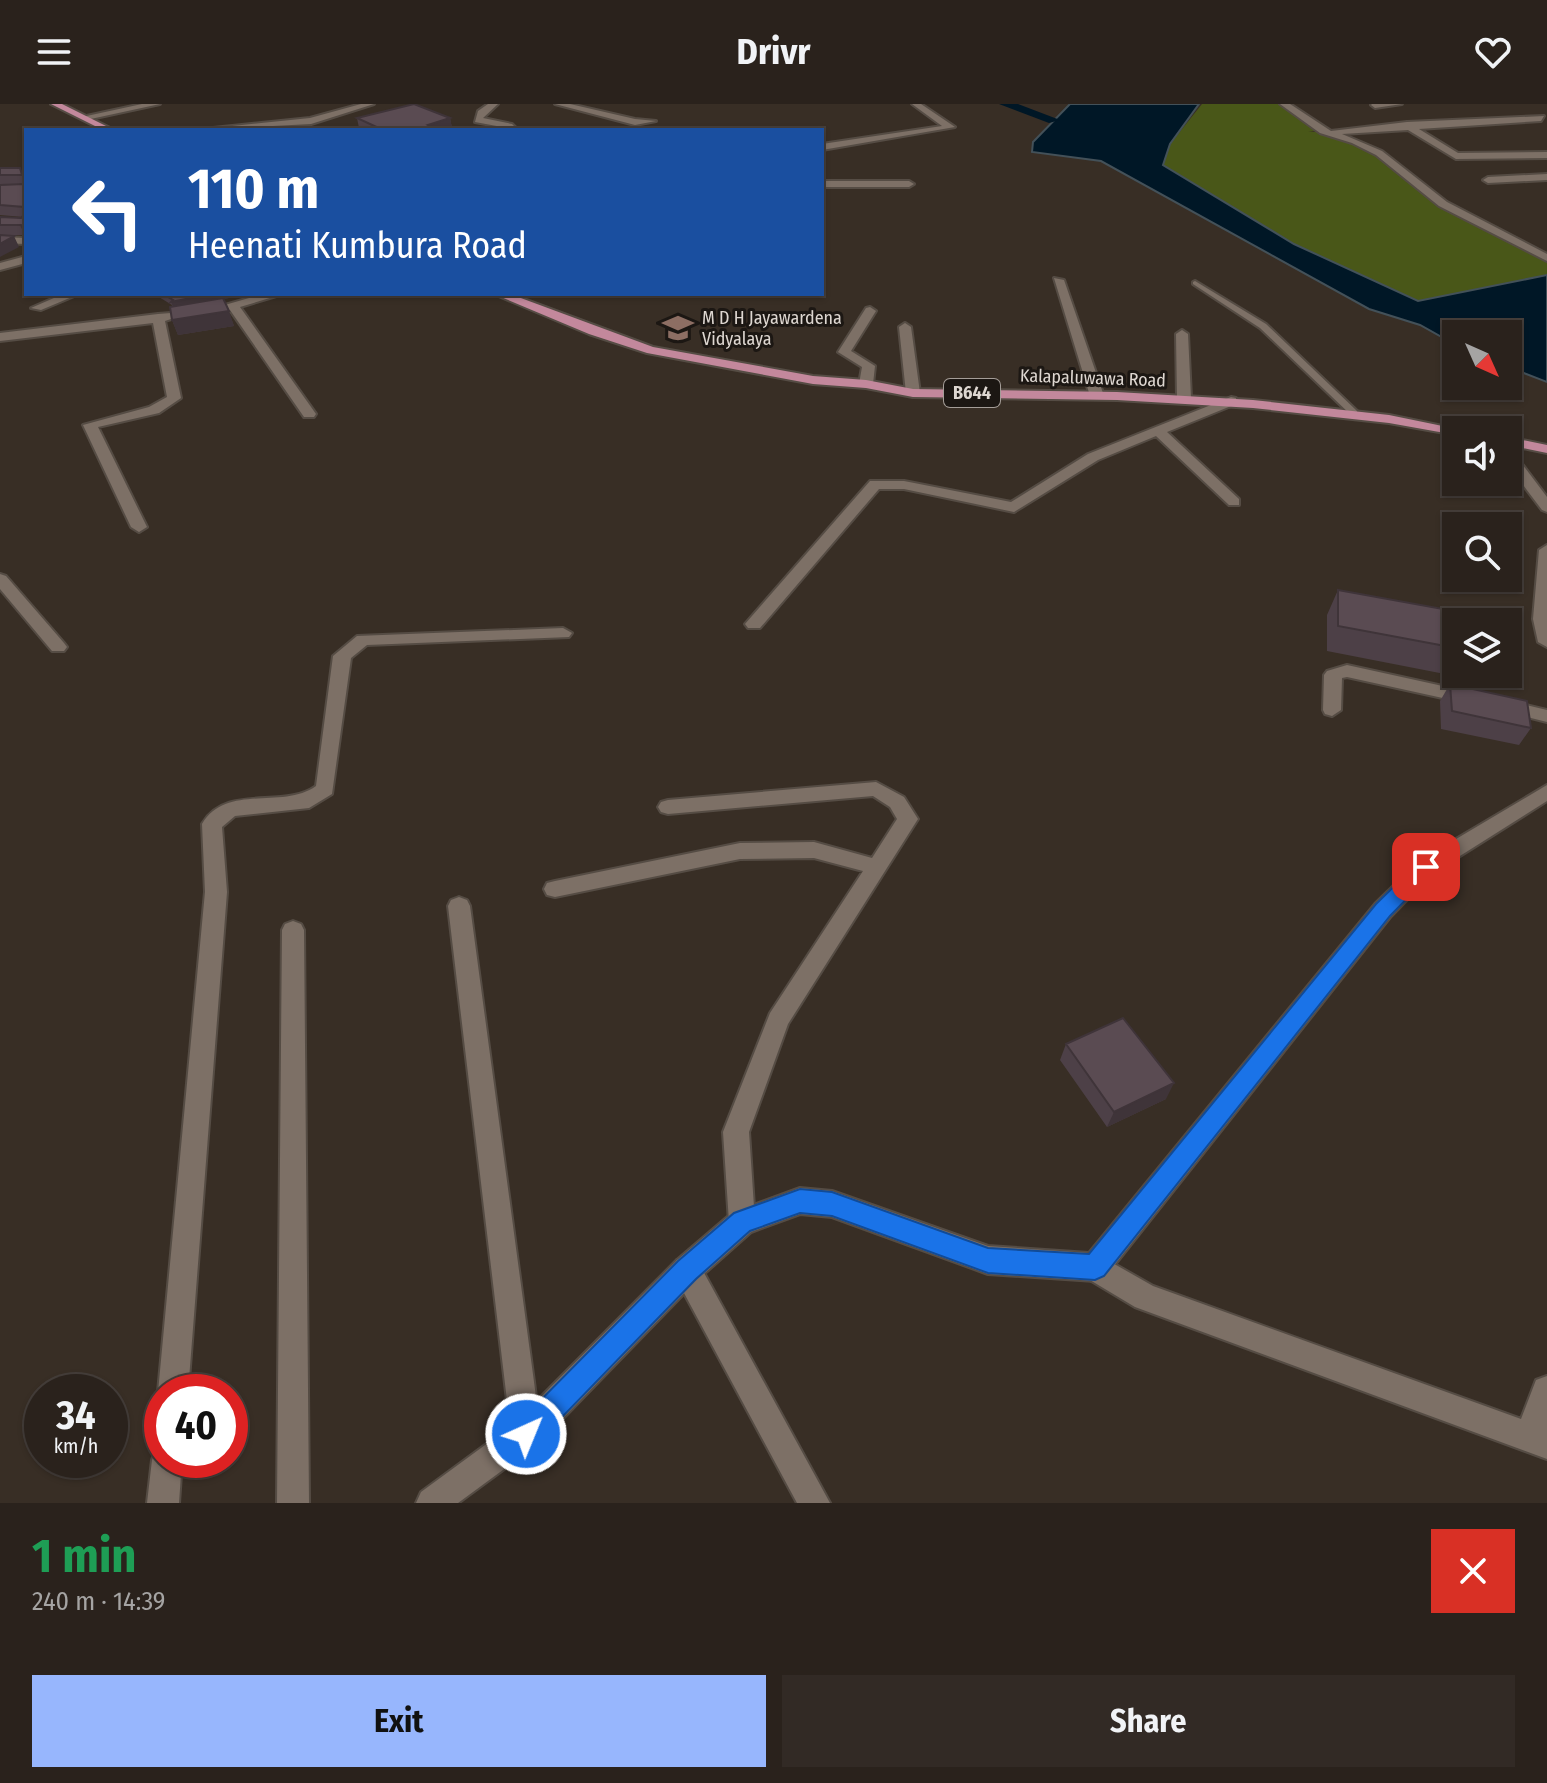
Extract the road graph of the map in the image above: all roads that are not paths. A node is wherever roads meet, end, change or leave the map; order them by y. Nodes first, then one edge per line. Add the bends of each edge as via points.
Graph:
1 (55, 104) edge
2 (156, 104) edge
3 (370, 104) edge
4 (494, 104) edge
5 (559, 104) edge
6 (916, 104) edge
7 (1284, 104) edge
8 (1398, 104) edge
9 (1375, 105) edge
10 (1531, 108) dead end
11 (86, 117) junction
12 (323, 119) junction
13 (652, 121) dead end
14 (1544, 122) edge
15 (334, 124) dead end
16 (1407, 125) junction
17 (106, 128) edge
18 (221, 128) edge
19 (512, 128) edge
20 (1330, 133) junction
21 (824, 147) edge
22 (1547, 155) edge
23 (1547, 177) edge
24 (1488, 180) dead end
25 (824, 184) edge
26 (909, 184) dead end
27 (0, 240) edge
28 (24, 241) edge
29 (1547, 258) edge
30 (24, 260) edge
31 (0, 267) edge
32 (1058, 280) dead end
33 (1195, 283) dead end
34 (68, 296) edge
35 (270, 296) edge
36 (505, 296) edge
37 (234, 307) junction
38 (37, 308) dead end
39 (870, 311) dead end
40 (158, 318) junction
41 (905, 327) dead end
42 (1182, 334) dead end
43 (0, 337) edge
44 (866, 384) junction
45 (913, 393) junction
46 (1097, 396) junction
47 (1184, 398) junction
48 (1231, 401) junction
49 (1354, 413) junction
50 (309, 414) dead end
51 (1442, 429) edge
52 (1158, 431) junction
53 (1522, 444) edge
54 (1547, 449) edge
55 (1522, 474) edge
56 (1234, 502) dead end
57 (1547, 507) edge
58 (139, 527) dead end
59 (1547, 550) edge
60 (0, 579) edge
61 (754, 624) dead end
62 (563, 633) dead end
63 (1547, 642) edge
64 (58, 647) dead end
65 (1332, 710) dead end
66 (1547, 716) edge
67 (1546, 793) edge
68 (668, 807) dead end
69 (877, 867) junction
70 (555, 889) dead end
71 (459, 906) dead end
72 (293, 930) dead end
73 (742, 1222) junction
74 (1095, 1267) junction
75 (687, 1270) junction
76 (175, 1374) edge
77 (1547, 1391) edge
78 (526, 1434) junction
79 (1538, 1441) edge
80 (165, 1478) edge
81 (163, 1503) edge
82 (293, 1503) edge
83 (432, 1503) edge
84 (814, 1503) edge

1 - 11 main road
2 - 11 street
3 - 12 street
4 - 19 street via 478,120
5 - 13 street via 635,122
6 - 21 street via 951,127
7 - 20 street
8 - 9 street
10 - 14 street
11 - 17 main road
12 - 15 street
12 - 18 street
14 - 16 street
16 - 20 street
16 - 22 street via 1456,156
20 - 29 street via 1379,153 1443,204
23 - 24 street
25 - 26 street
27 - 28 street
30 - 31 street
32 - 46 street
33 - 49 lane via 1263,326
34 - 38 street
35 - 37 street
36 - 44 main road, Kalapaluwawa Road / B644 via 651,350 813,380
37 - 40 street
37 - 50 street
39 - 44 street via 844,352 869,366
40 - 43 street
40 - 58 street via 174,398 154,410 90,425
41 - 45 street
42 - 47 street
44 - 45 main road, Kalapaluwawa Road / B644
45 - 46 main road, Kalapaluwawa Road / B644
46 - 47 main road, Kalapaluwawa Road / B644
47 - 48 main road, Kalapaluwawa Road / B644
48 - 49 main road, Kalapaluwawa Road / B644
48 - 52 street
49 - 51 main road, Kalapaluwawa Road / B644
52 - 56 street
52 - 61 street via 1093,457 1014,507 875,484
53 - 54 main road
55 - 57 street
59 - 63 street via 1541,619
60 - 64 street
62 - 76 street via 363,640 342,656 325,789 309,801 230,809 212,824 216,892
65 - 66 street via 1333,675 1347,671
67 - 74 street via 1426,867 1383,910
68 - 69 street via 876,789 897,802 908,819
69 - 70 street via 814,850 740,851
69 - 73 street via 778,1020 736,1132
71 - 78 street
72 - 82 street
73 - 74 street via 800,1201 832,1204 988,1260
73 - 75 street
74 - 79 street via 1145,1297
75 - 78 street
75 - 84 street
77 - 79 street
78 - 83 street
80 - 81 street

